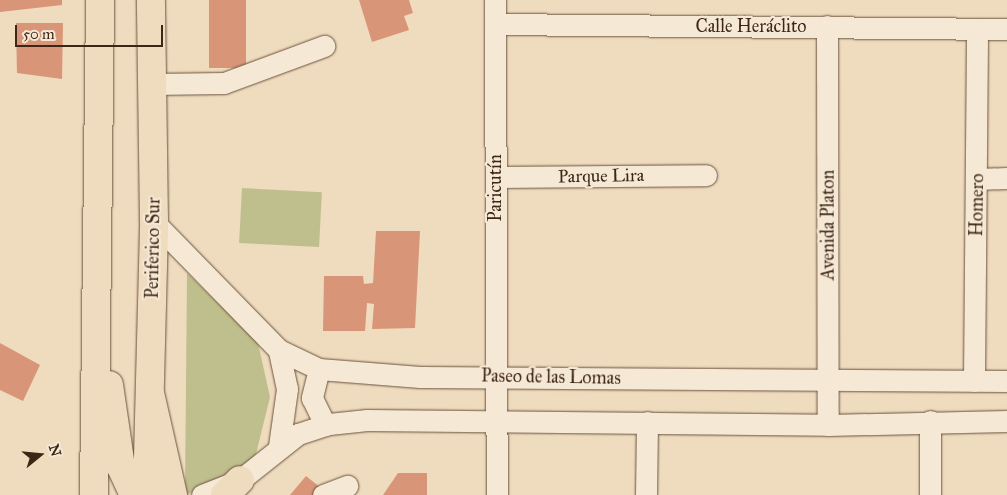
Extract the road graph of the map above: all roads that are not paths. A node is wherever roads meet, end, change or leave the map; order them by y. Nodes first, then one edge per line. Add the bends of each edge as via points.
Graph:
1 (100, 0) edge
2 (151, 0) edge
3 (495, 0) edge
4 (494, 24) junction
5 (827, 26) junction
6 (978, 29) junction
7 (1007, 29) edge
8 (324, 46) dead end
9 (152, 84) junction
10 (706, 175) dead end
11 (496, 177) junction
12 (1007, 178) edge
13 (977, 179) junction
14 (154, 222) junction
15 (96, 279) junction
16 (280, 350) junction
17 (318, 369) junction
18 (496, 376) junction
19 (974, 381) junction
20 (1007, 381) edge
21 (829, 383) junction
22 (150, 393) junction
23 (496, 420) junction
24 (930, 421) junction
25 (1007, 421) edge
26 (647, 422) junction
27 (325, 425) junction
28 (828, 425) junction
29 (279, 446) junction
30 (347, 486) dead end
31 (233, 487) edge
32 (94, 495) edge
33 (146, 495) edge
34 (173, 495) edge
35 (202, 495) edge
36 (322, 495) edge
37 (497, 495) edge
38 (646, 495) edge
39 (930, 495) edge

1 - 15 main road
2 - 9 main road, Periferico Sur
3 - 4 street, Paricutín
4 - 5 street, Calle Heráclito
4 - 11 street, Paricutín
5 - 6 street, Calle Heráclito
5 - 21 street, Avenida Platon
6 - 7 street, Calle Heráclito
6 - 13 street, Homero
8 - 9 street via 224,83
9 - 14 main road, Periferico Sur
10 - 11 street, Parque Lira
11 - 18 street, Paricutín
12 - 13 street
13 - 19 street, Homero
14 - 16 street, Paseo de las Lomas
14 - 22 main road, Periferico Sur
15 - 32 main road
15 - 33 main road via 121,467 132,488
16 - 17 street, Paseo de las Lomas
16 - 29 street via 287,389
17 - 18 street, Paseo de las Lomas via 420,377
17 - 27 street via 312,398
18 - 21 street, Paseo de las Lomas
18 - 23 street, Paricutín
19 - 20 street, Paseo de las Lomas
19 - 21 street, Paseo de las Lomas
21 - 28 street, Avenida Platon
22 - 33 main road, Periferico Sur
22 - 34 main road
23 - 26 street
23 - 27 street via 367,420
23 - 37 street, Paricutín
24 - 25 street
24 - 28 street
24 - 39 street
26 - 28 street
26 - 38 street
27 - 29 street
29 - 31 street
30 - 36 street
31 - 35 street

